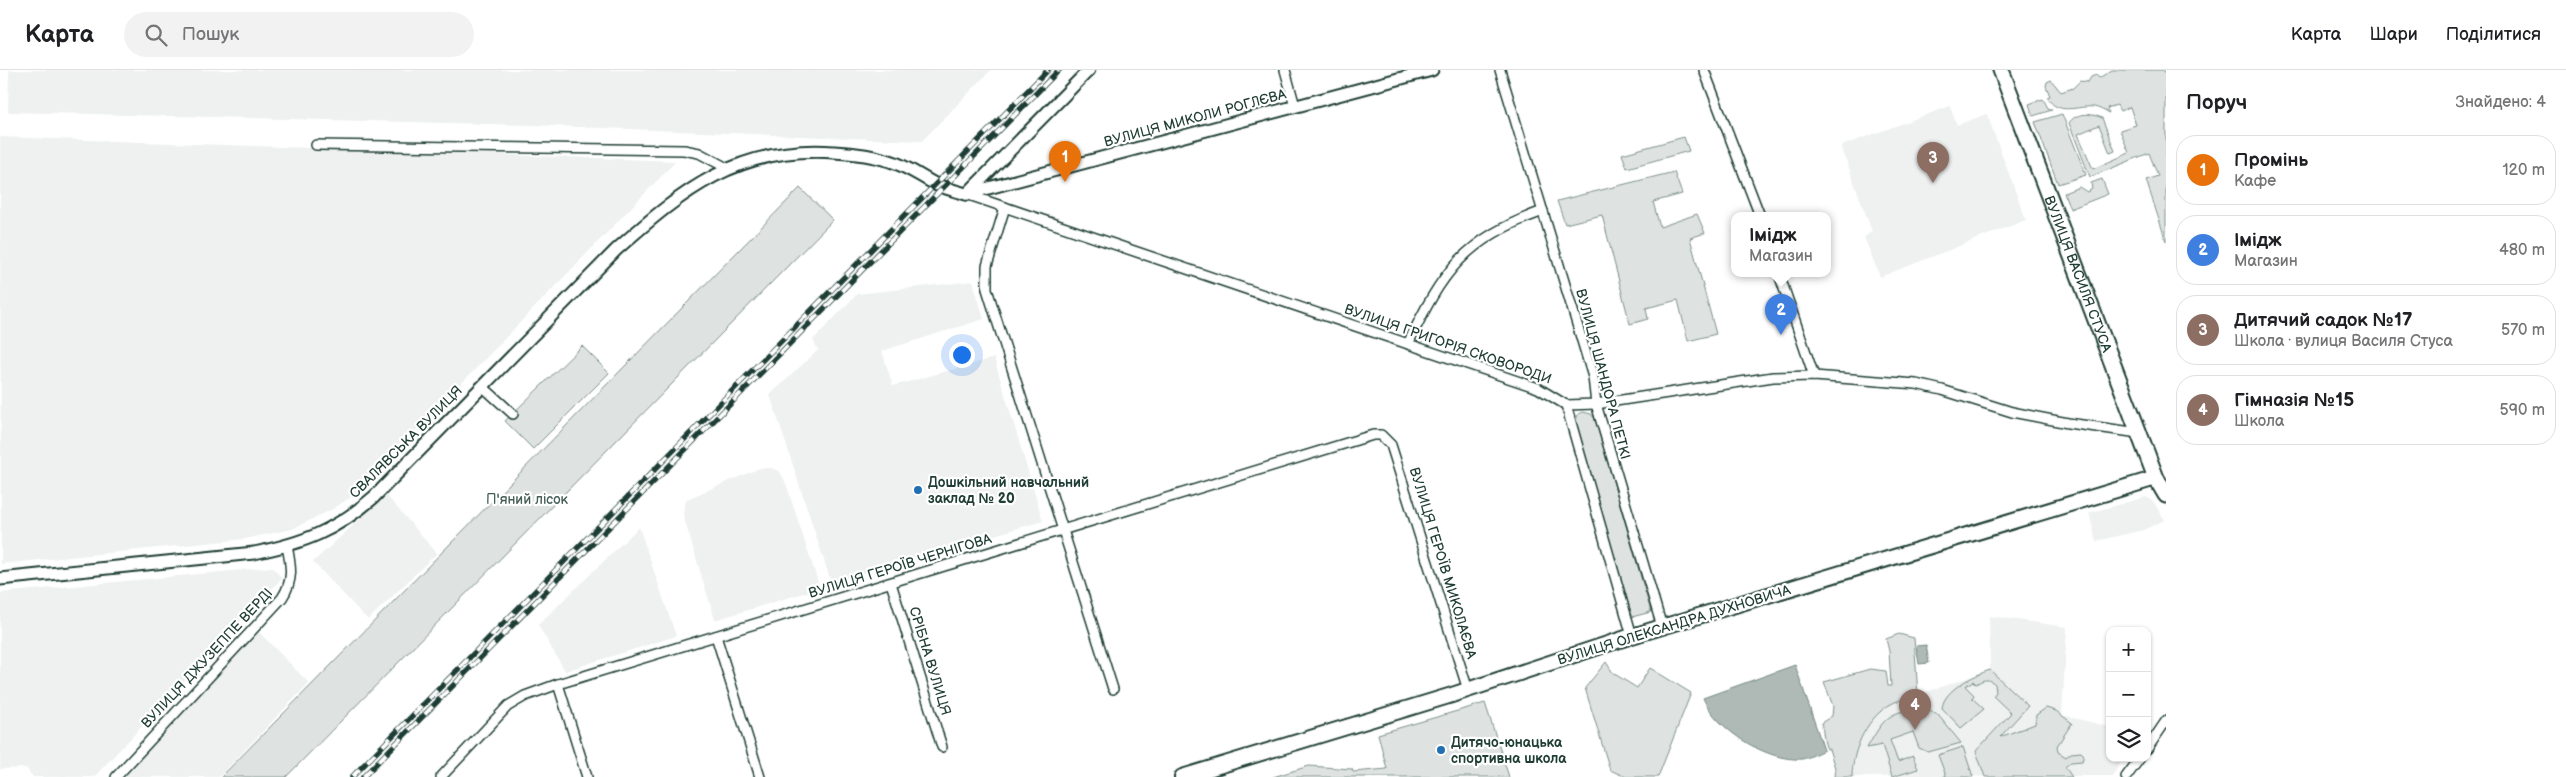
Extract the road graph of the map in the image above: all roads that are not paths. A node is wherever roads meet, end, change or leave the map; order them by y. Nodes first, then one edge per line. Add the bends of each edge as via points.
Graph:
1 (1089, 70) edge
2 (1285, 70) edge
3 (1432, 70) edge
4 (1500, 70) edge
5 (1704, 70) edge
6 (2001, 70) edge
7 (1295, 106) junction
8 (316, 145) dead end
9 (727, 168) junction
10 (966, 194) junction
11 (1004, 207) junction
12 (1542, 211) junction
13 (1758, 212) edge
14 (1780, 277) edge
15 (1408, 344) junction
16 (1814, 376) junction
17 (482, 386) junction
18 (1596, 404) junction
19 (1566, 405) junction
20 (513, 414) dead end
21 (2139, 433) junction
22 (1392, 445) joint
23 (2161, 476) edge
24 (2166, 495) edge
25 (1064, 530) junction
26 (287, 546) junction
27 (0, 579) edge
28 (891, 584) junction
29 (1662, 627) junction
30 (716, 636) junction
31 (1632, 636) junction
32 (558, 684) junction
33 (1113, 689) dead end
34 (1468, 690) junction
35 (2166, 721) edge
36 (2151, 742) edge
37 (942, 747) dead end
38 (2137, 762) edge
39 (116, 777) edge
40 (441, 777) edge
41 (587, 777) edge
42 (760, 777) edge
43 (1182, 777) edge
44 (2126, 777) edge

1 - 10 street
2 - 7 street
3 - 7 street, ВУЛИЦЯ МИКОЛИ РОГЛЄВА
4 - 12 street, ВУЛИЦЯ ШАНДОРА ПЕТКІ
5 - 13 street
6 - 21 main road, ВУЛИЦЯ ВАСИЛЯ СТУСА
7 - 10 street, ВУЛИЦЯ МИКОЛИ РОГЛЄВА
8 - 9 street via 684,150 707,156
9 - 10 street, СВАЛЯВСЬКА ВУЛИЦЯ via 776,153 850,153 890,161 936,184
9 - 17 street, СВАЛЯВСЬКА ВУЛИЦЯ via 651,220 616,250
10 - 11 street, ВУЛИЦЯ ГРИГОРІЯ СКОВОРОДИ
11 - 15 street, ВУЛИЦЯ ГРИГОРІЯ СКОВОРОДИ
11 - 25 street via 987,266 987,289
12 - 15 street via 1512,222 1475,245 1439,284
12 - 18 street, ВУЛИЦЯ ШАНДОРА ПЕТКІ via 1593,377
14 - 16 street
15 - 19 street, ВУЛИЦЯ ГРИГОРІЯ СКОВОРОДИ via 1538,388
16 - 18 street via 1773,378
16 - 21 street via 1916,384 2012,412
17 - 20 street
17 - 26 street, СВАЛЯВСЬКА ВУЛИЦЯ via 354,514 312,539
18 - 19 street
18 - 29 street, ВУЛИЦЯ ШАНДОРА ПЕТКІ
19 - 31 street
21 - 23 main road, ВУЛИЦЯ ВАСИЛЯ СТУСА
22 - 25 street, ВУЛИЦЯ ГЕРОЇВ ЧЕРНІГОВА via 1381,435 1374,435
22 - 34 street, ВУЛИЦЯ ГЕРОЇВ МИКОЛАЄВА
23 - 24 main road, ВУЛИЦЯ ВАСИЛЯ СТУСА
23 - 29 main road, ВУЛИЦЯ ОЛЕКСАНДРА ДУХНОВИЧА
25 - 28 street, ВУЛИЦЯ ГЕРОЇВ ЧЕРНІГОВА
25 - 33 street
26 - 27 street, СВАЛЯВСЬКА ВУЛИЦЯ via 254,553
26 - 39 street, ВУЛИЦЯ ДЖУЗЕППЕ ВЕРДІ via 292,573 288,590
28 - 30 street, ВУЛИЦЯ ГЕРОЇВ ЧЕРНІГОВА
28 - 37 street, СРІБНА ВУЛИЦЯ
29 - 31 main road, ВУЛИЦЯ ОЛЕКСАНДРА ДУХНОВИЧА
30 - 32 street, ВУЛИЦЯ ГЕРОЇВ ЧЕРНІГОВА
30 - 42 street
31 - 34 main road, ВУЛИЦЯ ОЛЕКСАНДРА ДУХНОВИЧА
32 - 40 street, ВУЛИЦЯ ГЕРОЇВ ЧЕРНІГОВА via 508,706
32 - 41 street
34 - 43 main road, ВУЛИЦЯ ОЛЕКСАНДРА ДУХНОВИЧА
35 - 36 street
38 - 44 street

